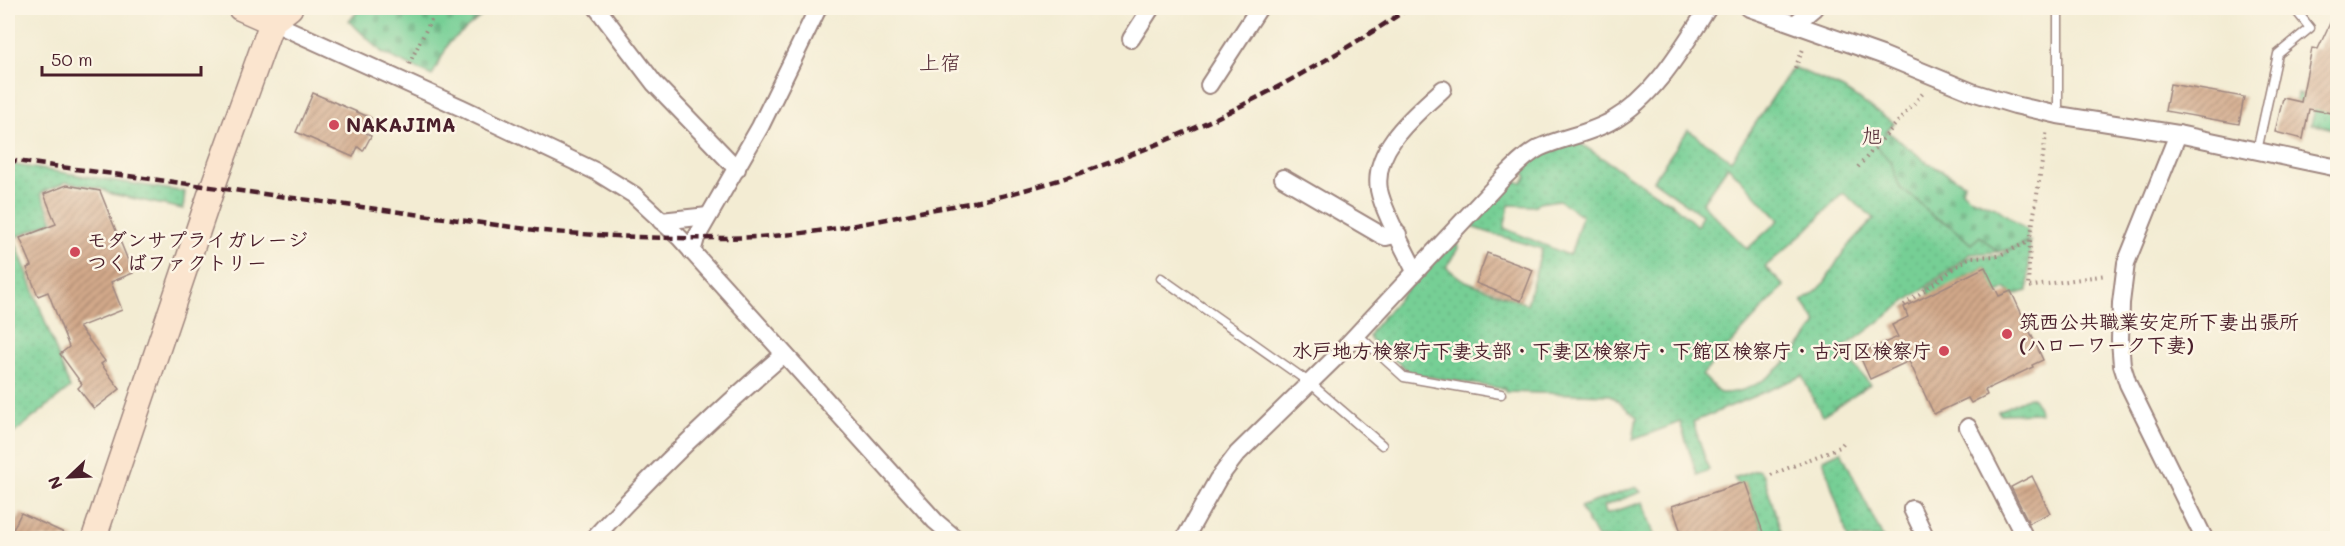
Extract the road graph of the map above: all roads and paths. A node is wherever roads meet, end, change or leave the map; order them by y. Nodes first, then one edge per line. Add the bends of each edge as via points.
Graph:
1 (240, 8) edge
2 (597, 8) edge
3 (818, 8) edge
4 (1151, 8) edge
5 (1259, 8) edge
6 (1708, 8) edge
7 (1749, 8) edge
8 (1814, 8) edge
9 (2058, 8) edge
10 (2294, 8) edge
11 (439, 9) edge
12 (281, 15) edge
13 (1796, 24) junction
14 (1131, 39) dead end
15 (1936, 78) junction
16 (401, 80) junction
17 (1209, 85) dead end
18 (1443, 89) dead end
19 (2054, 114) junction
20 (2178, 134) junction
21 (2257, 151) junction
22 (1858, 167) dead end
23 (2337, 168) edge
24 (737, 169) junction
25 (1282, 178) dead end
26 (708, 216) junction
27 (661, 220) junction
28 (1398, 234) junction
29 (2030, 241) junction
30 (692, 252) junction
31 (1415, 271) junction
32 (2125, 272) junction
33 (1161, 278) dead end
34 (1904, 305) dead end
35 (1357, 334) junction
36 (784, 354) junction
37 (1310, 383) junction
38 (1501, 394) dead end
39 (1968, 427) dead end
40 (1845, 441) dead end
41 (1382, 445) dead end
42 (1771, 475) dead end
43 (1912, 509) dead end
44 (94, 538) edge
45 (594, 538) edge
46 (955, 538) edge
47 (1185, 538) edge
48 (1926, 538) edge
49 (2025, 538) edge
50 (2204, 538) edge

1 - 12 street
2 - 24 street via 654,82
3 - 24 street
4 - 14 street
5 - 17 street
6 - 31 street via 1638,103 1595,129 1538,148 1526,156
7 - 13 street
8 - 13 street
9 - 19 lane
10 - 21 lane via 2310,28 2278,54
11 - 16 path
12 - 16 street
12 - 44 street via 213,186
13 - 15 street
15 - 19 street via 2004,102
15 - 22 path
16 - 27 street via 595,171 634,195
18 - 28 street via 1398,133 1380,170 1380,194
19 - 20 street
19 - 29 path
20 - 21 street
20 - 32 street via 2134,239
21 - 23 street
24 - 26 street
25 - 28 street via 1381,236
26 - 27 street
26 - 30 street
27 - 30 street
28 - 31 street
29 - 32 path via 2028,287
29 - 34 path via 1998,256 1972,257
30 - 36 street
31 - 35 street
32 - 50 street via 2120,312 2122,365 2140,411
33 - 37 lane
35 - 37 street
35 - 38 lane via 1404,377
36 - 45 street via 717,412
36 - 46 street
37 - 41 lane
37 - 47 street via 1230,462
39 - 49 street
40 - 42 path via 1840,447
43 - 48 street

